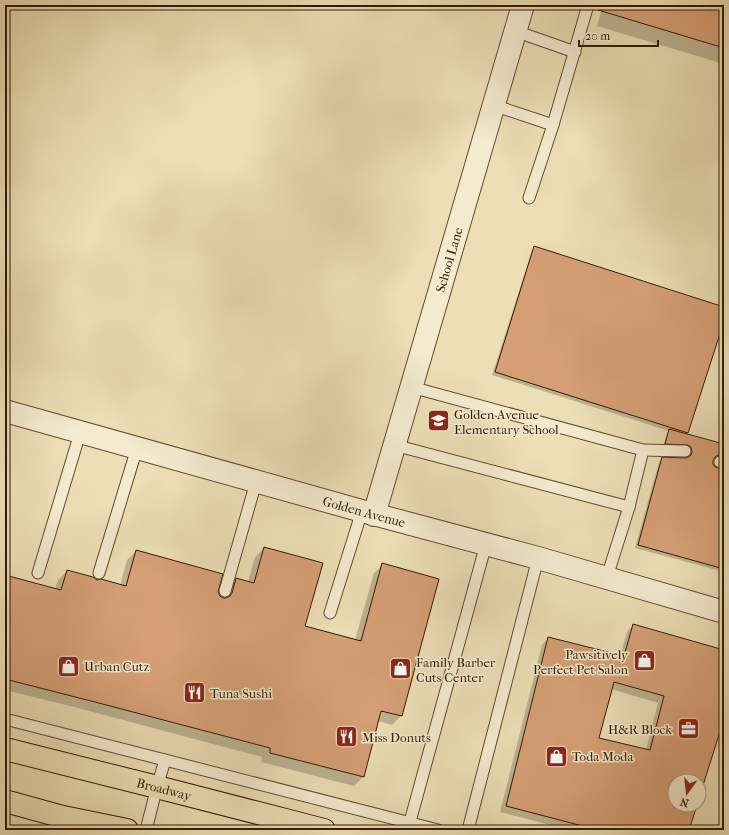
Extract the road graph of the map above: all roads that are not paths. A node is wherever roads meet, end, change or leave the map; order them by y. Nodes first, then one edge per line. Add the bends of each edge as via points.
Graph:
1 (523, 5) edge
2 (588, 5) edge
3 (515, 31) junction
4 (575, 52) junction
5 (493, 106) junction
6 (553, 125) junction
7 (529, 198) dead end
8 (411, 387) junction
9 (5, 411) edge
10 (80, 432) junction
11 (394, 445) junction
12 (137, 448) junction
13 (643, 450) junction
14 (685, 451) dead end
15 (256, 482) junction
16 (629, 507) junction
17 (368, 513) junction
18 (486, 544) junction
19 (538, 558) junction
20 (38, 573) dead end
21 (99, 573) dead end
22 (607, 578) junction
23 (225, 591) dead end
24 (724, 612) edge
25 (330, 613) dead end
26 (5, 719) edge
27 (5, 749) edge
28 (165, 760) junction
29 (157, 787) junction
30 (5, 801) edge
31 (408, 826) edge
32 (127, 830) edge
33 (146, 830) edge
34 (324, 830) edge
35 (438, 830) edge
36 (468, 830) edge

1 - 3 street, School Lane
2 - 4 lane
3 - 4 lane
3 - 5 street, School Lane
4 - 6 lane
5 - 6 lane
5 - 8 street, School Lane
6 - 7 lane
8 - 11 street, School Lane
8 - 13 lane
9 - 10 street, Golden Avenue
10 - 12 street, Golden Avenue
10 - 20 lane
11 - 16 lane
11 - 17 street, School Lane
12 - 15 street, Golden Avenue
12 - 21 lane
13 - 14 lane
13 - 16 lane
15 - 17 street, Golden Avenue
15 - 23 lane
16 - 22 lane
17 - 18 street, Golden Avenue
17 - 25 lane
18 - 19 street, Golden Avenue
18 - 31 lane
19 - 22 street, Golden Avenue
19 - 36 lane
22 - 24 street, Golden Avenue
26 - 28 lane
27 - 29 main road, Broadway
28 - 29 lane
28 - 31 lane
29 - 33 lane
29 - 34 main road, Broadway
30 - 32 main road via 63,817
31 - 35 lane

